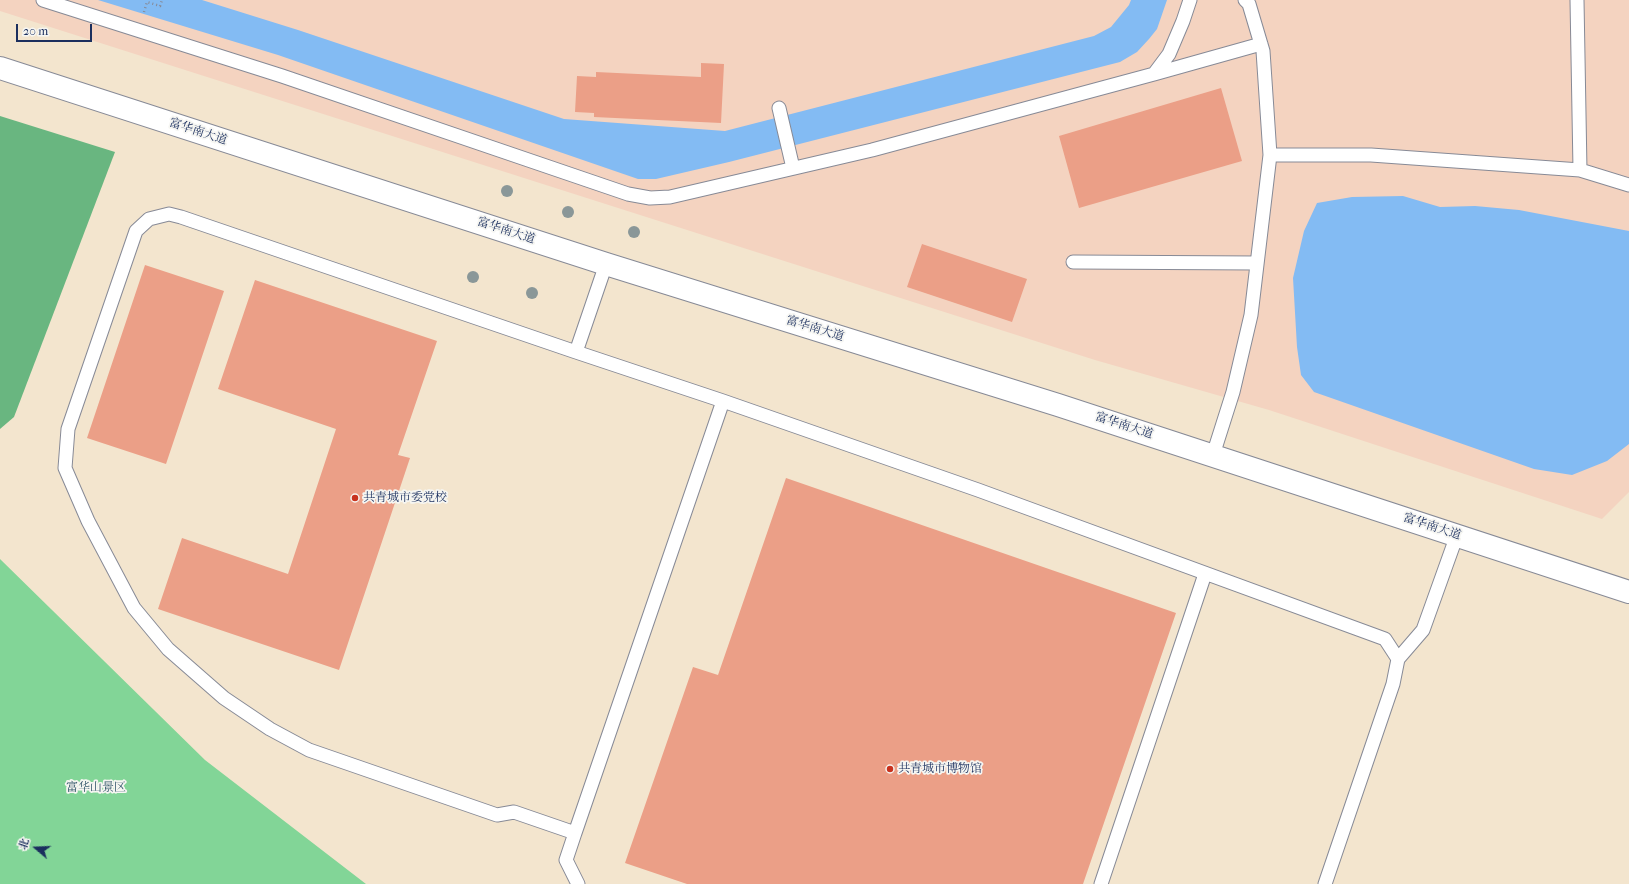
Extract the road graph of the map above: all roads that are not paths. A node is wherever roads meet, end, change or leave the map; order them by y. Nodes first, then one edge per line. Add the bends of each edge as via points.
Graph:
1 (43, 0) edge
2 (1190, 0) edge
3 (1245, 0) edge
4 (1577, 0) edge
5 (1261, 44) junction
6 (0, 68) edge
7 (1154, 74) junction
8 (780, 108) dead end
9 (1270, 155) junction
10 (794, 168) junction
11 (1580, 170) junction
12 (1629, 185) edge
13 (1073, 262) dead end
14 (1258, 263) junction
15 (606, 264) junction
16 (576, 352) junction
17 (723, 401) junction
18 (1213, 455) junction
19 (1457, 535) junction
20 (1205, 574) junction
21 (1629, 592) edge
22 (1398, 658) junction
23 (575, 833) junction
24 (578, 884) edge
25 (1101, 884) edge
26 (1325, 884) edge

1 - 10 lane via 290,78 628,194 650,198 670,197
2 - 7 lane via 1168,54
3 - 5 lane via 1249,4
4 - 11 lane
5 - 7 lane
5 - 9 lane
6 - 15 main road, 富华南大道
7 - 10 lane via 872,150
8 - 10 lane
9 - 11 lane via 1371,155
9 - 14 lane
11 - 12 lane
13 - 14 lane
14 - 18 lane via 1251,315 1233,392
15 - 16 lane
15 - 18 main road, 富华南大道 via 1058,404
16 - 17 lane
16 - 23 lane via 169,214 149,219 136,231 68,429 65,468 88,521 134,608 168,649 224,698 270,729 309,750 497,815 514,812
17 - 20 lane via 978,490
17 - 23 lane
18 - 19 main road, 富华南大道
19 - 21 main road, 富华南大道
19 - 22 lane via 1423,630
20 - 22 lane via 1385,639
20 - 25 lane
22 - 26 lane via 1393,684
23 - 24 lane via 566,860

